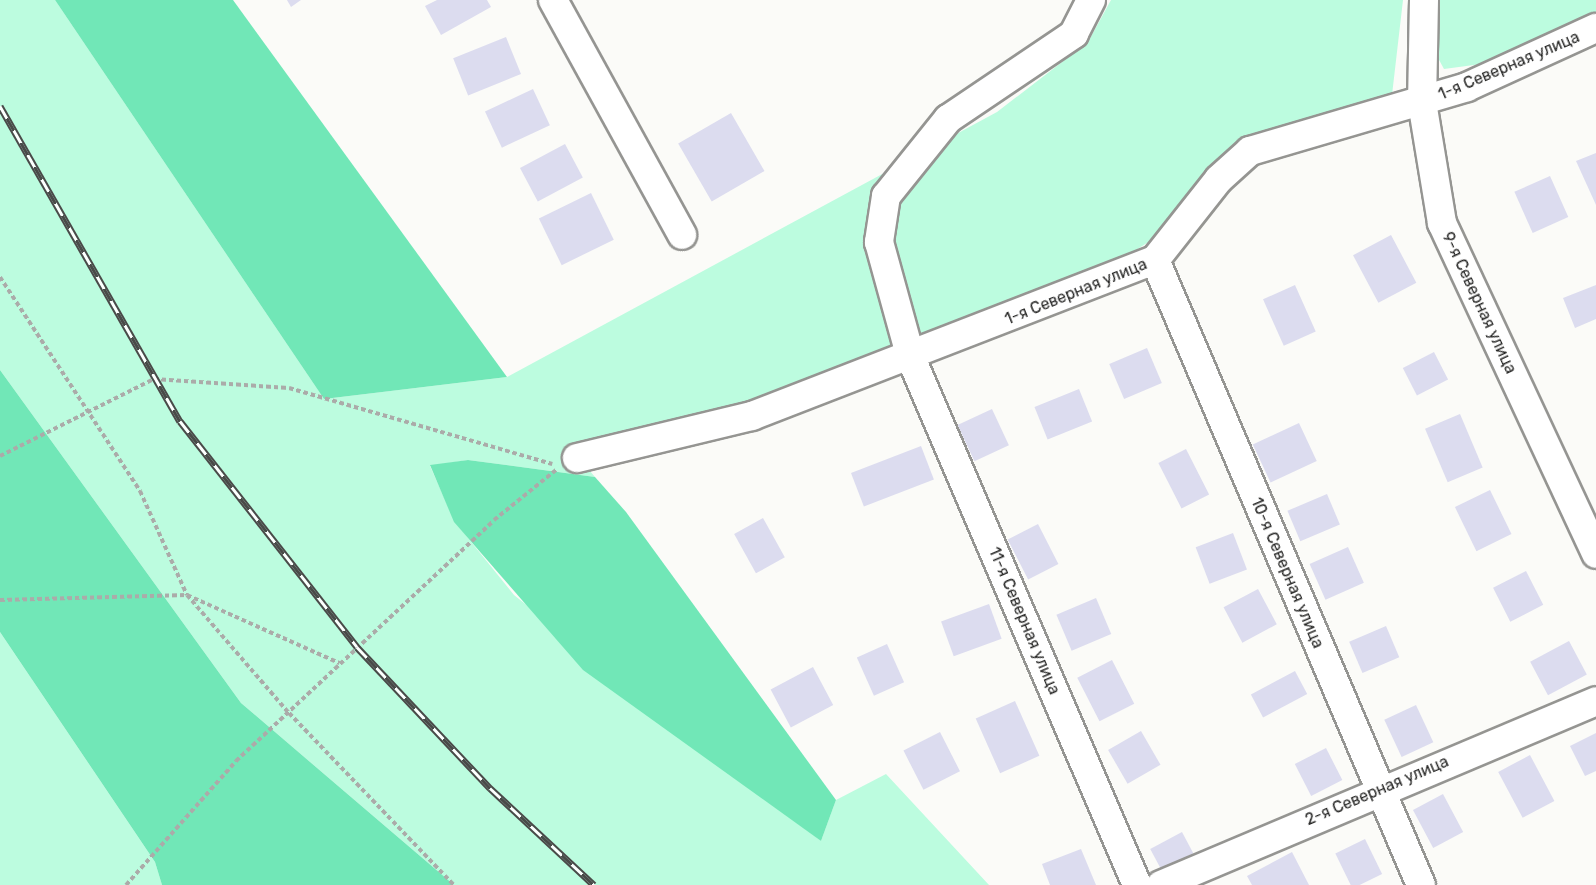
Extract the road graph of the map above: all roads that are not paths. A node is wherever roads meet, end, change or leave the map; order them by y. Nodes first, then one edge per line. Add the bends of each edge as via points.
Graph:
1 (553, 0) edge
2 (1091, 0) edge
3 (1424, 0) edge
4 (1596, 28) edge
5 (1422, 102) junction
6 (682, 235) dead end
7 (1155, 260) junction
8 (911, 358) junction
9 (577, 458) dead end
10 (1596, 554) edge
11 (1596, 701) edge
12 (1378, 789) junction
13 (1137, 885) edge
14 (1161, 885) edge
15 (1421, 885) edge

1 - 6 street
2 - 8 street, 11-я Северная улица via 1074,34 948,119 886,195 879,242
3 - 5 street, 9-я Северная улица
4 - 5 street, 1-я Северная улица
5 - 7 street, 1-я Северная улица via 1250,151 1219,179
5 - 10 street, 9-я Северная улица via 1442,223
7 - 8 street, 1-я Северная улица
7 - 12 street, 10-я Северная улица
8 - 9 street, 1-я Северная улица via 752,416
8 - 13 street, 11-я Северная улица
11 - 12 street, 2-я Северная улица
12 - 14 street, 2-я Северная улица
12 - 15 street, 10-я Северная улица

